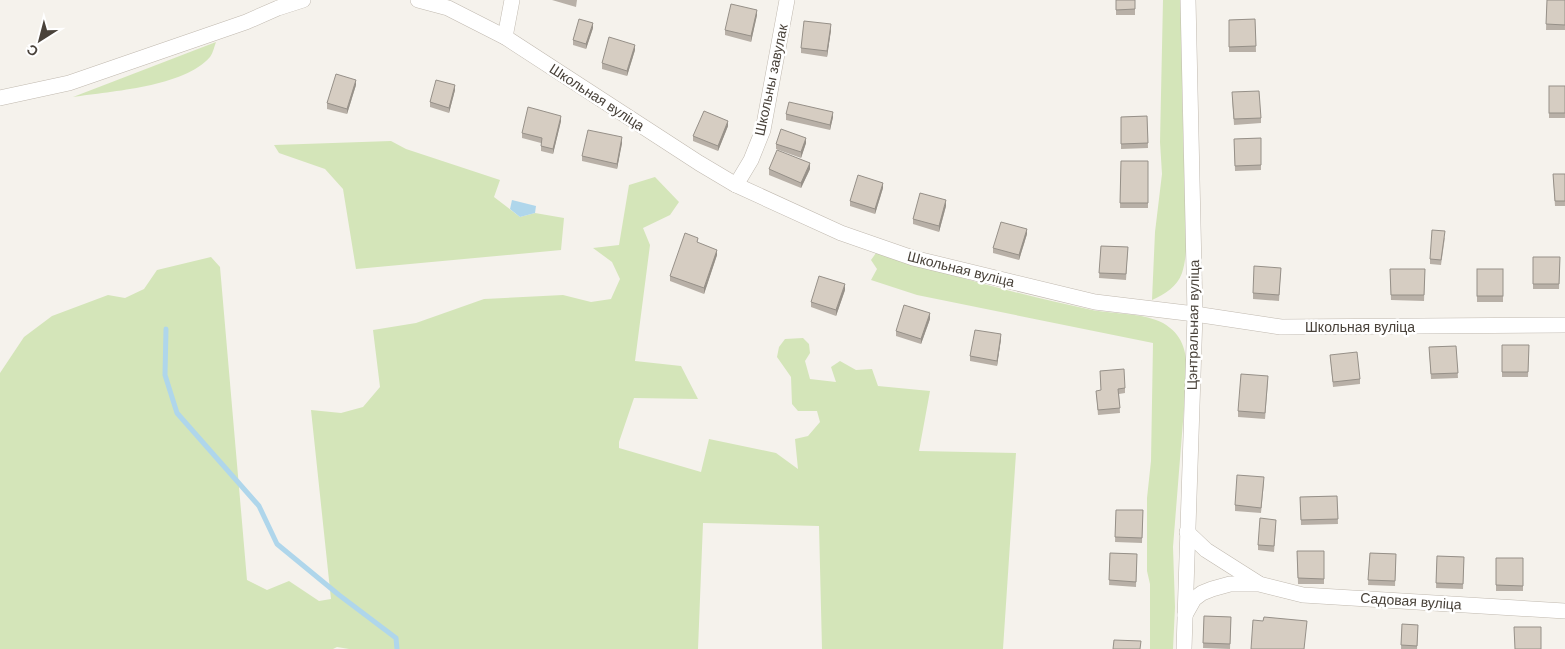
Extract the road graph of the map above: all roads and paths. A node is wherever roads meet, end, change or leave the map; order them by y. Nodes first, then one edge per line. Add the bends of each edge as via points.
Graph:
1 (303, 0) edge
2 (418, 0) edge
3 (512, 0) edge
4 (787, 0) edge
5 (1188, 0) edge
6 (505, 37) junction
7 (0, 98) edge
8 (736, 185) junction
9 (1195, 314) junction
10 (1565, 325) edge
11 (1187, 532) junction
12 (1259, 584) junction
13 (1565, 611) edge
14 (1185, 615) junction
15 (1184, 649) edge

1 - 7 street via 69,83
2 - 6 street, Школьная вуліца via 448,8
3 - 6 street
4 - 8 street, Школьны завулак via 763,130
5 - 9 street, Цэнтральная вуліца
6 - 8 street, Школьная вуліца
8 - 9 street, Школьная вуліца via 841,233 913,258 1095,302
9 - 10 street, Школьная вуліца via 1281,327
9 - 11 street, Цэнтральная вуліца
11 - 12 street, Садовая вуліца via 1206,550
11 - 14 street, Цэнтральная вуліца
12 - 13 street, Садовая вуліца via 1303,595
12 - 14 street, Садовая вуліца via 1230,584 1202,593
14 - 15 street, Цэнтральная вуліца

